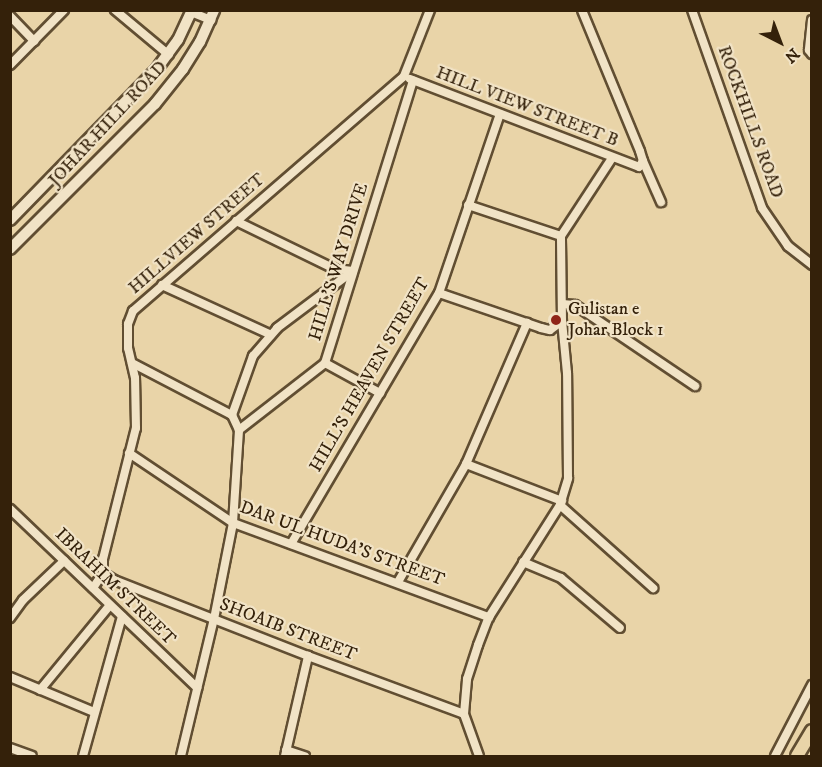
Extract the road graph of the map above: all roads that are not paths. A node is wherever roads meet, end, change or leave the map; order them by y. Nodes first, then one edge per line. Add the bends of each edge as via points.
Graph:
1 (64, 10) edge
2 (115, 10) edge
3 (430, 10) edge
4 (582, 10) edge
5 (692, 10) edge
6 (192, 11) edge
7 (213, 15) edge
8 (10, 16) edge
9 (812, 20) edge
10 (34, 41) junction
11 (812, 54) edge
12 (169, 55) junction
13 (10, 65) edge
14 (404, 76) junction
15 (413, 80) junction
16 (500, 114) junction
17 (612, 158) junction
18 (641, 164) junction
19 (662, 202) dead end
20 (468, 205) junction
21 (10, 220) edge
22 (236, 221) junction
23 (561, 236) junction
24 (10, 249) edge
25 (812, 265) edge
26 (352, 271) junction
27 (162, 285) junction
28 (439, 293) junction
29 (562, 304) junction
30 (562, 321) junction
31 (527, 323) junction
32 (271, 335) junction
33 (132, 363) junction
34 (325, 363) junction
35 (695, 386) dead end
36 (380, 393) junction
37 (232, 415) junction
38 (239, 430) junction
39 (129, 453) junction
40 (466, 464) junction
41 (561, 503) junction
42 (10, 509) edge
43 (233, 523) junction
44 (291, 544) junction
45 (64, 561) junction
46 (523, 562) junction
47 (103, 573) junction
48 (398, 582) junction
49 (93, 588) junction
50 (653, 588) dead end
51 (110, 605) junction
52 (122, 616) junction
53 (489, 616) junction
54 (10, 618) edge
55 (214, 619) junction
56 (620, 628) dead end
57 (308, 656) junction
58 (10, 678) edge
59 (812, 685) edge
60 (197, 688) junction
61 (40, 690) junction
62 (94, 712) junction
63 (464, 714) junction
64 (812, 731) edge
65 (10, 748) edge
66 (286, 753) edge
67 (32, 756) edge
68 (83, 756) edge
69 (181, 756) edge
70 (305, 756) edge
71 (479, 756) edge
72 (775, 756) edge
73 (797, 756) edge

1 - 10 street
2 - 12 street
3 - 14 street, HILLVIEW STREET
4 - 18 street
5 - 25 street, ROCKHILLS ROAD via 762,208 788,246
6 - 7 street
6 - 12 street, JOHAR HILL ROAD
7 - 24 street, JOHAR HILL ROAD via 183,69 155,104
8 - 10 street
9 - 11 street
10 - 13 street
12 - 21 street, JOHAR HILL ROAD
14 - 15 street, HILL VIEW STREET B
14 - 22 street, HILLVIEW STREET
15 - 16 street, HILL VIEW STREET B
15 - 26 street, HILL'S WAY DRIVE
16 - 17 street, HILL VIEW STREET B
16 - 20 street, HILL'S HEAVEN STREET
17 - 18 street, HILL VIEW STREET B
17 - 23 street
18 - 19 street
20 - 23 street
20 - 28 street, HILL'S HEAVEN STREET
22 - 26 street via 335,269
22 - 27 street, HILLVIEW STREET
23 - 29 street
26 - 32 street
26 - 34 street, HILL'S WAY DRIVE
27 - 32 street
27 - 33 street, HILLVIEW STREET via 133,311 128,324
28 - 31 street
28 - 36 street, HILL'S HEAVEN STREET
29 - 30 street
29 - 35 street via 575,305
30 - 31 street via 550,330
30 - 41 street via 567,373 568,478
31 - 40 street
32 - 37 street via 253,356
33 - 37 street
33 - 39 street, HILLVIEW STREET via 136,428
34 - 36 street
34 - 38 street, HILL'S WAY DRIVE
36 - 44 street, HILL'S HEAVEN STREET
37 - 38 street
38 - 43 street
39 - 43 street, DAR UL HUDA'S STREET
39 - 47 street, HILLVIEW STREET
40 - 41 street
40 - 48 street
41 - 46 street
41 - 50 street
42 - 45 street, IBRAHIM STREET
43 - 44 street, DAR UL HUDA'S STREET
43 - 55 street
44 - 48 street, DAR UL HUDA'S STREET
45 - 49 street, IBRAHIM STREET
45 - 54 street
46 - 53 street
46 - 56 street via 561,578
47 - 49 street
47 - 55 street, SHOAIB STREET
48 - 53 street, DAR UL HUDA'S STREET
49 - 51 street, IBRAHIM STREET
51 - 52 street, IBRAHIM STREET
51 - 61 street
52 - 60 street, IBRAHIM STREET
52 - 62 street
53 - 63 street via 467,679
55 - 57 street, SHOAIB STREET
55 - 60 street
57 - 63 street, SHOAIB STREET
57 - 66 street
58 - 61 street
59 - 72 street
60 - 69 street
61 - 62 street
62 - 68 street
63 - 71 street
64 - 73 main road
65 - 67 street
66 - 70 street

